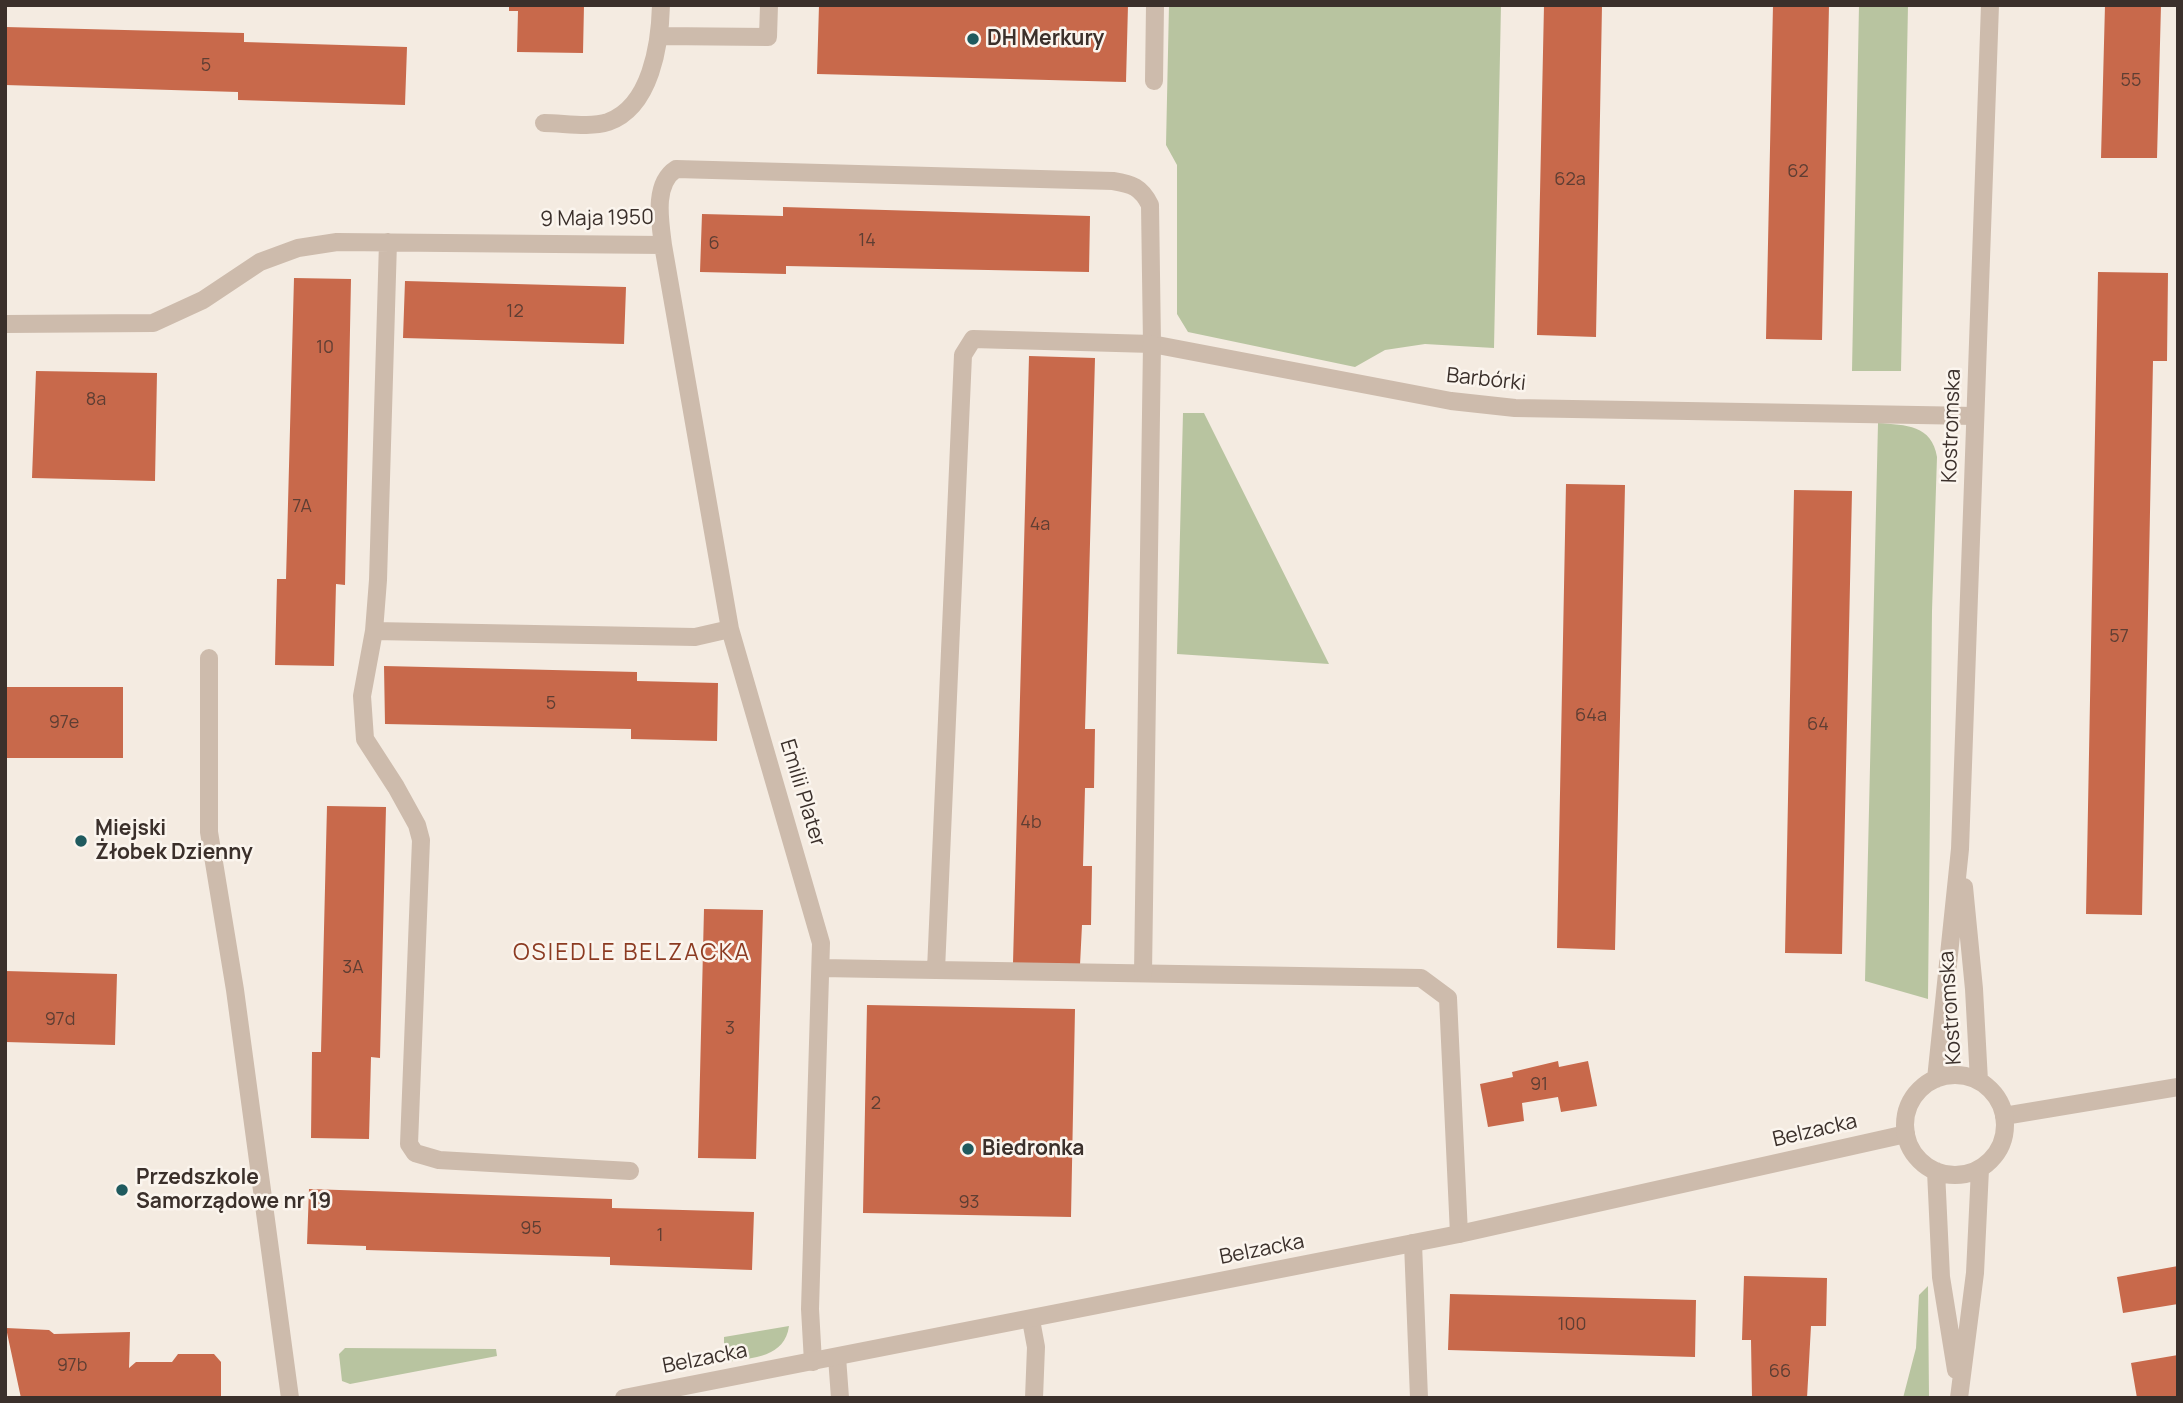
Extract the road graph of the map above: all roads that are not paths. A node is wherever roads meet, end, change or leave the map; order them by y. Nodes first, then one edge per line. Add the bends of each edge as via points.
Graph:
1 (661, 5) edge
2 (769, 5) edge
3 (1155, 5) edge
4 (1990, 5) edge
5 (660, 36) junction
6 (1154, 81) dead end
7 (544, 123) dead end
8 (388, 242) junction
9 (663, 245) junction
10 (5, 324) edge
11 (1152, 344) junction
12 (1975, 416) junction
13 (730, 629) junction
14 (374, 631) junction
15 (209, 658) dead end
16 (1960, 849) junction
17 (821, 968) junction
18 (936, 970) junction
19 (1143, 973) junction
20 (1936, 1079) junction
21 (1979, 1082) junction
22 (2178, 1087) edge
23 (2004, 1116) junction
24 (1906, 1134) junction
25 (1980, 1169) junction
26 (630, 1171) dead end
27 (1936, 1171) junction
28 (1459, 1234) junction
29 (1413, 1243) junction
30 (1031, 1320) junction
31 (837, 1357) junction
32 (813, 1362) junction
33 (1959, 1393) edge
34 (290, 1398) edge
35 (624, 1398) edge
36 (840, 1398) edge
37 (1034, 1398) edge
38 (1419, 1398) edge

1 - 5 street
2 - 5 street via 768,37
3 - 6 street
4 - 12 street, Kostromska
5 - 7 street via 645,85 622,114 597,124
8 - 9 street, 9 Maja 1950
8 - 10 street, 9 Maja 1950 via 298,248 260,262 202,300 153,323
8 - 14 street
9 - 11 street, 9 Maja 1950 via 661,198 664,182 676,169 1131,184 1143,191 1150,205
9 - 13 street, Emilii Plater
11 - 12 street, Barbórki via 1451,401 1515,408
11 - 18 street, Barbórki via 973,339 963,355
11 - 19 street
12 - 16 street, Kostromska
13 - 14 street via 695,637
13 - 17 street, Emilii Plater via 817,922
14 - 26 street via 362,696 365,739 396,787 421,839 409,1144 415,1153 439,1160
15 - 34 street via 209,832
16 - 20 street, Kostromska
16 - 21 street, Kostromska
17 - 18 street
17 - 32 street, Emilii Plater via 810,1309
18 - 19 street
19 - 28 street via 1420,978 1448,998
20 - 21 street via 1958,1076
20 - 24 street via 1911,1101
21 - 23 street via 1996,1096
22 - 23 street
23 - 25 street via 2003,1140
24 - 27 street via 1916,1157
24 - 28 street, Belzacka
25 - 27 street via 1958,1175
25 - 33 street via 1975,1273
27 - 33 street via 1941,1277
28 - 29 street, Belzacka
29 - 30 street, Belzacka
29 - 38 street
30 - 31 street, Belzacka
30 - 37 street via 1036,1347
31 - 32 street, Belzacka
31 - 36 street
32 - 35 street, Belzacka

